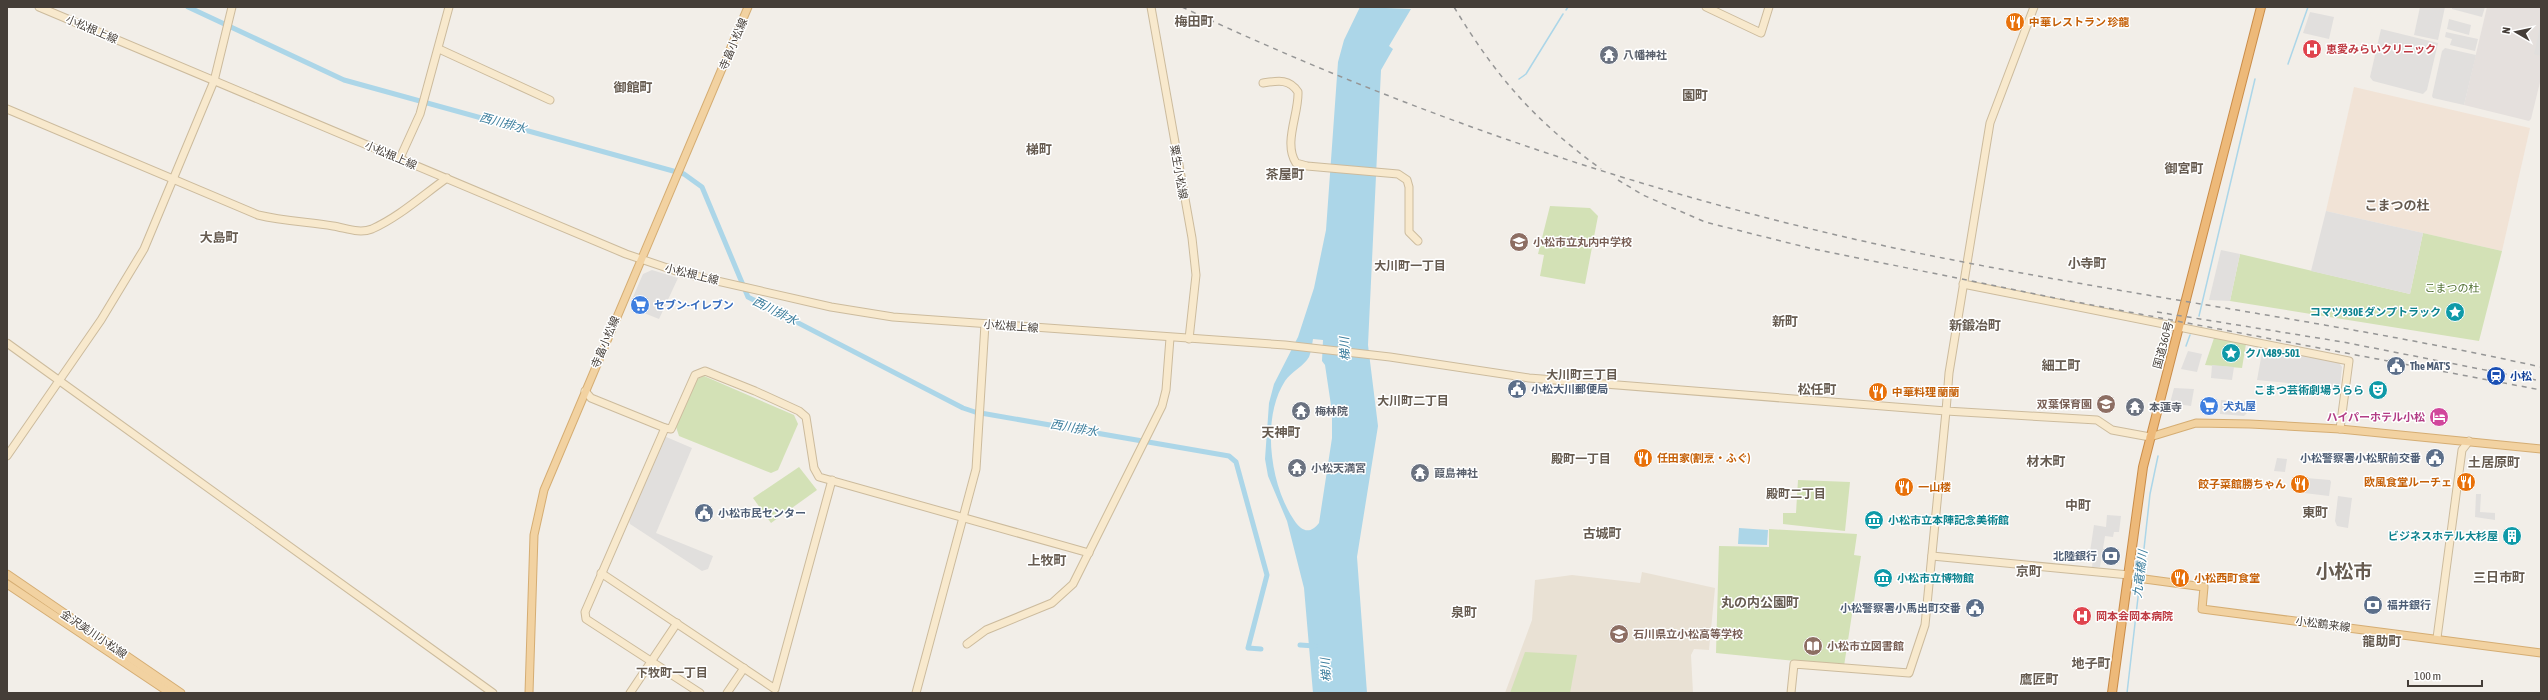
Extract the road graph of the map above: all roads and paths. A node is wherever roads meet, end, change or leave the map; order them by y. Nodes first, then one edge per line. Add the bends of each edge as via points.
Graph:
1 (39, 7) edge
2 (232, 7) edge
3 (449, 7) edge
4 (748, 7) edge
5 (1151, 7) edge
6 (1706, 7) edge
7 (1769, 7) edge
8 (2034, 7) edge
9 (2260, 7) edge
10 (439, 49) junction
11 (214, 81) junction
12 (1263, 83) dead end
13 (550, 100) dead end
14 (7, 109) edge
15 (400, 158) junction
16 (447, 178) junction
17 (172, 180) junction
18 (1418, 241) dead end
19 (640, 259) junction
20 (1963, 284) junction
21 (985, 324) junction
22 (2179, 326) junction
23 (1170, 338) junction
24 (1188, 338) junction
25 (7, 343) edge
26 (58, 379) junction
27 (585, 391) junction
28 (1946, 411) junction
29 (664, 428) junction
30 (2340, 429) junction
31 (2150, 438) junction
32 (2469, 441) junction
33 (2541, 449) edge
34 (7, 456) edge
35 (832, 480) junction
36 (964, 519) junction
37 (1089, 553) junction
38 (1932, 556) junction
39 (601, 573) junction
40 (7, 574) edge
41 (2129, 575) junction
42 (7, 584) edge
43 (677, 623) junction
44 (2437, 638) junction
45 (967, 644) dead end
46 (2541, 653) edge
47 (652, 661) junction
48 (744, 668) junction
49 (170, 693) edge
50 (181, 693) edge
51 (493, 693) edge
52 (529, 693) edge
53 (630, 693) edge
54 (700, 693) edge
55 (727, 693) edge
56 (916, 693) edge
57 (1791, 693) edge
58 (2112, 693) edge

1 - 11 street, 小松根上線
2 - 11 street
3 - 10 street
4 - 19 main road, 寺畠小松線
5 - 24 street, 粟生小松線 via 1192,238 1196,275
6 - 7 street via 1761,33
8 - 20 street via 1990,123
9 - 22 highway, 国道360号
10 - 13 street
10 - 15 street via 420,114
11 - 15 street, 小松根上線
11 - 17 street
12 - 18 street via 1280,80 1288,82 1298,92 1290,148 1296,163 1394,173 1407,180 1409,232
14 - 17 street
15 - 16 street, 小松根上線
16 - 17 street via 390,219 372,229 356,231 258,215
16 - 19 street, 小松根上線
17 - 26 street via 136,265
19 - 21 street, 小松根上線 via 682,273 831,307 872,314
19 - 27 main road, 寺畠小松線
20 - 22 street
20 - 28 street via 1949,373
21 - 23 street, 小松根上線
21 - 36 street via 976,469
22 - 30 street via 2349,362
22 - 31 highway, 国道360号
23 - 24 street, 小松根上線
23 - 37 street via 1166,390 1148,436
24 - 28 street, 小松根上線 via 1285,345 1390,357 1529,378
25 - 26 street
26 - 34 street
26 - 51 street
27 - 29 street via 591,398
27 - 52 main road, 寺畠小松線 via 544,490 534,535
28 - 31 street, 小松根上線 via 2097,420 2112,430
28 - 38 street
29 - 35 street via 671,429 695,375 705,370 806,417 814,468 819,477
29 - 39 street
30 - 31 main road via 2196,423
30 - 32 main road
31 - 41 highway, 国道360号 via 2135,515
32 - 33 main road
32 - 44 street via 2462,450
35 - 36 street
35 - 48 street via 775,689
36 - 37 street
36 - 56 street
37 - 45 street via 1073,584 1052,603 986,630
38 - 41 street
38 - 57 street via 1925,625 1909,672 1794,664
39 - 43 street
39 - 47 street via 585,612 586,619
40 - 50 main road, 金沢美川小松線
41 - 44 main road, 小松鶴来線 via 2204,587 2202,609
41 - 58 highway, 国道360号
42 - 49 main road
43 - 47 street
43 - 48 street
44 - 46 main road, 小松鶴来線
47 - 53 street
47 - 54 street
48 - 55 street

